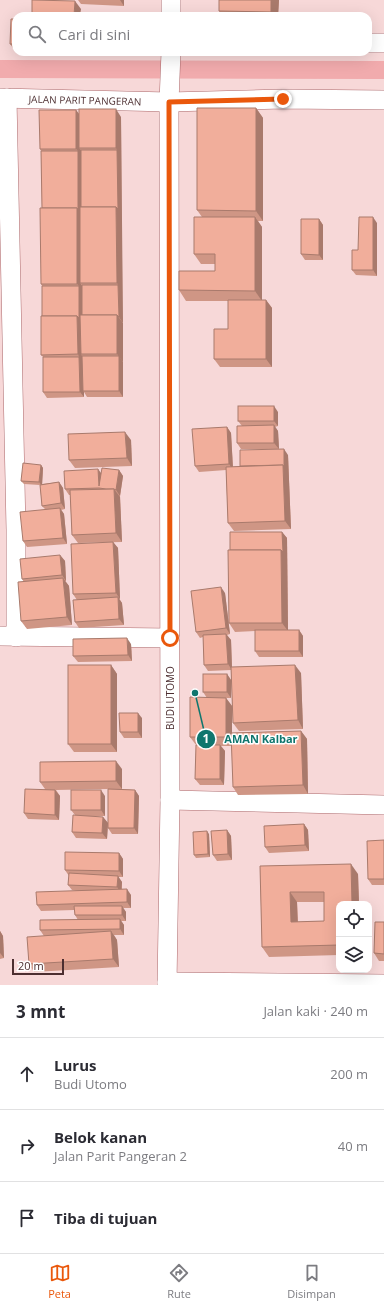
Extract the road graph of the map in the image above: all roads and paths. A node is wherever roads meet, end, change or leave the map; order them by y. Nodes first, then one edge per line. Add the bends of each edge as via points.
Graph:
1 (171, 0) edge
2 (171, 12) edge
3 (372, 43) edge
4 (384, 43) edge
5 (170, 56) edge
6 (169, 95) junction
7 (3, 98) edge
8 (384, 100) edge
9 (4, 237) edge
10 (8, 528) edge
11 (8, 637) edge
12 (170, 638) junction
13 (170, 800) junction
14 (384, 805) edge
15 (167, 984) edge
16 (384, 984) edge

1 - 2 street
3 - 4 street
5 - 6 street, BUDI UTOMO
6 - 7 street, JALAN PARIT PANGERAN
6 - 8 street, JALAN PARIT PANGERAN
6 - 12 street, BUDI UTOMO
7 - 9 street
9 - 10 street
10 - 11 street
11 - 12 street
12 - 13 street, BUDI UTOMO
13 - 14 street
13 - 15 street, BUDI UTOMO
15 - 16 street

